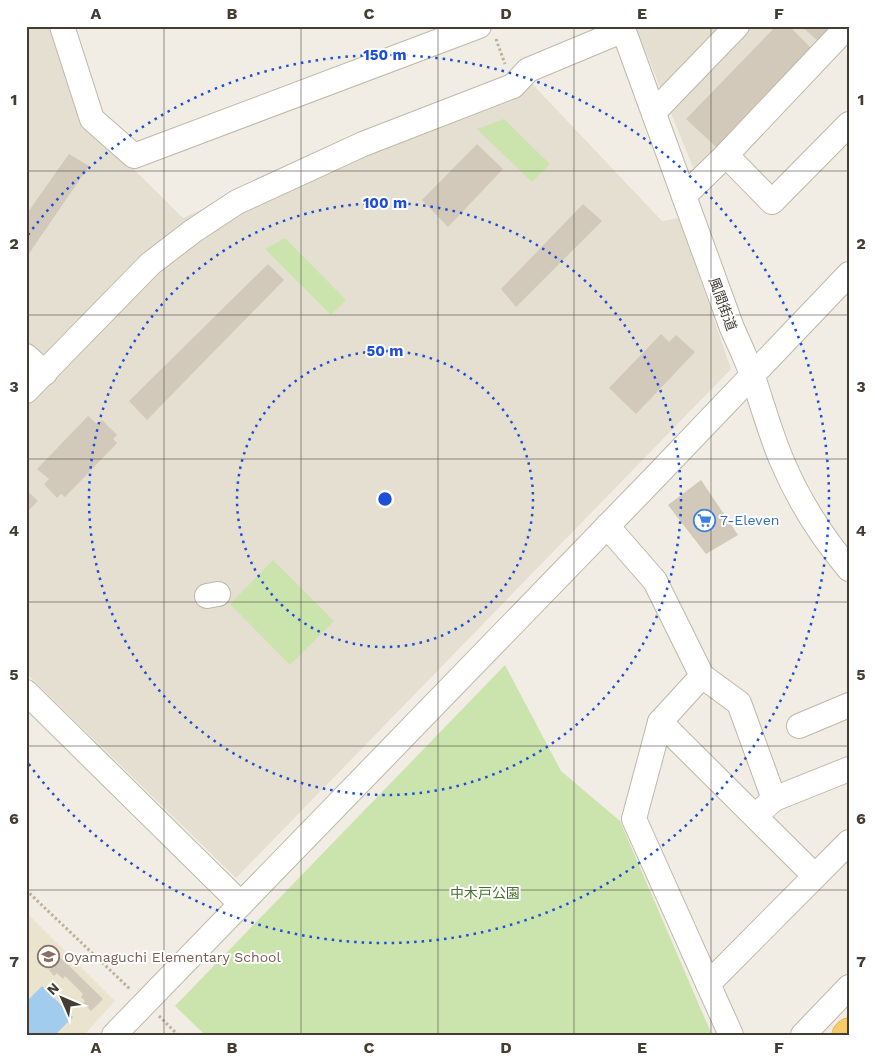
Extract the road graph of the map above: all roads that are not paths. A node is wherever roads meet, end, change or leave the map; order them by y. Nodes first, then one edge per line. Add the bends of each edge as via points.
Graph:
1 (62, 26) edge
2 (737, 26) edge
3 (848, 26) edge
4 (623, 28) edge
5 (487, 30) edge
6 (654, 112) junction
7 (849, 124) edge
8 (726, 155) junction
9 (684, 196) junction
10 (849, 274) edge
11 (26, 356) edge
12 (45, 373) junction
13 (752, 374) junction
14 (26, 391) edge
15 (607, 526) junction
16 (849, 569) edge
17 (702, 676) junction
18 (26, 692) edge
19 (849, 705) edge
20 (660, 722) junction
21 (799, 726) dead end
22 (849, 769) edge
23 (774, 799) junction
24 (754, 816) junction
25 (849, 842) edge
26 (815, 876) junction
27 (240, 904) junction
28 (708, 984) junction
29 (849, 987) edge
30 (114, 1035) edge
31 (731, 1035) edge
32 (803, 1035) edge

1 - 5 street via 92,119 134,156
2 - 6 street
3 - 8 street
4 - 6 street, 風間街道
4 - 12 street via 528,70 513,86 363,144 237,202 150,264
6 - 9 street, 風間街道
7 - 8 street via 772,202
8 - 9 street
9 - 13 street, 風間街道
10 - 13 street
11 - 12 street
12 - 14 street
13 - 15 street
13 - 16 street, 風間街道 via 782,462 832,549
15 - 17 street via 655,581
15 - 27 street
17 - 20 street
17 - 23 street via 739,703
18 - 27 street
19 - 21 street
20 - 24 street
20 - 28 street via 634,819
22 - 23 street
23 - 24 street
24 - 26 street
25 - 26 street
26 - 28 street
27 - 30 street
28 - 31 street
29 - 32 street

